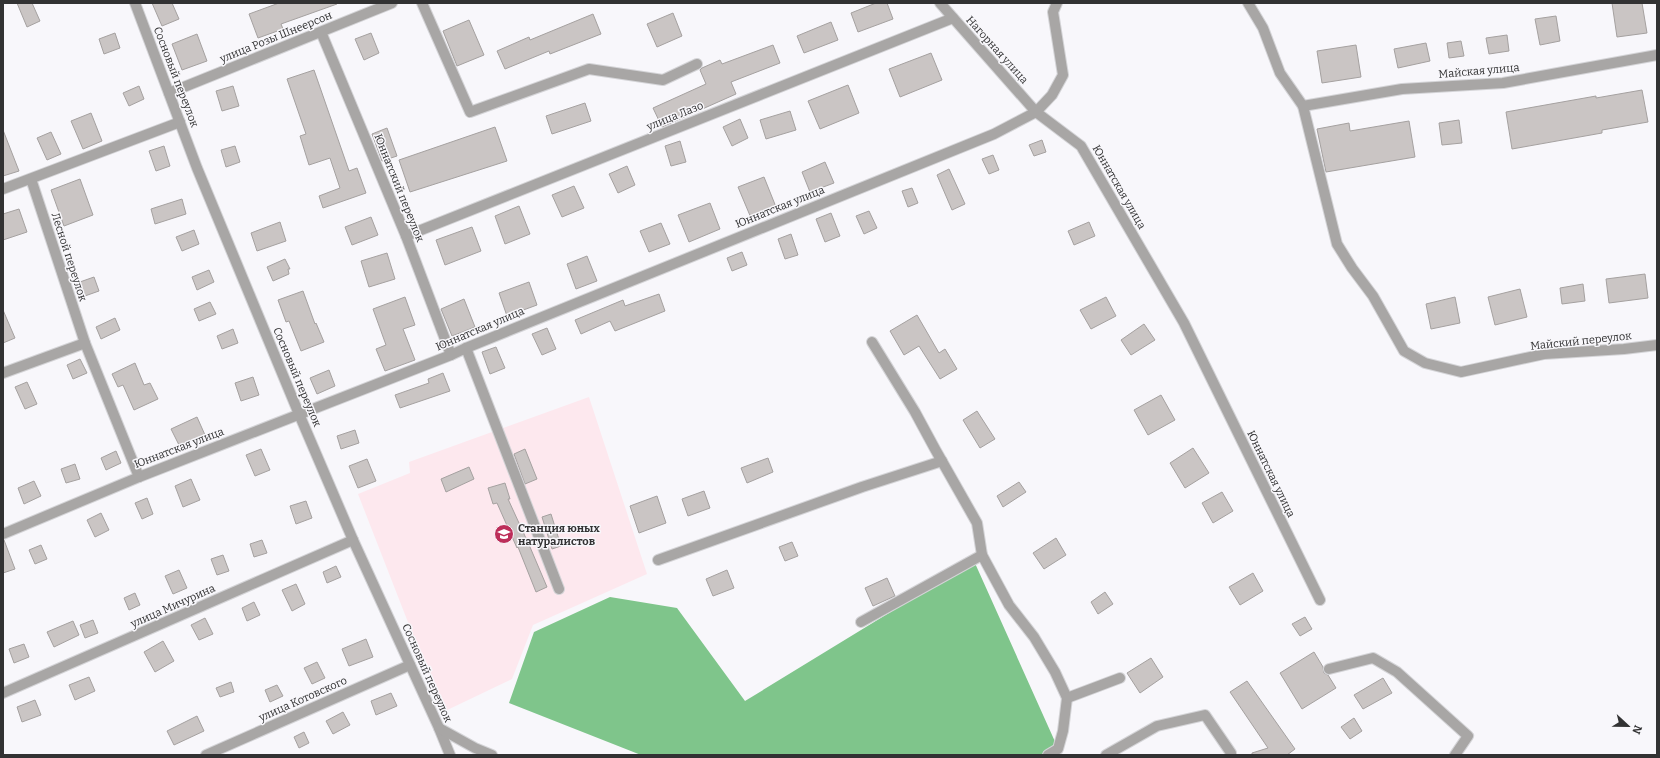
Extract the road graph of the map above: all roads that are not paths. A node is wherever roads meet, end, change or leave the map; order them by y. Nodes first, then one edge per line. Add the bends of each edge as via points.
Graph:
1 (135, 3) edge
2 (392, 3) edge
3 (422, 3) edge
4 (940, 3) edge
5 (1057, 3) edge
6 (1248, 3) edge
7 (953, 18) junction
8 (322, 32) junction
9 (1657, 55) edge
10 (697, 64) dead end
11 (168, 93) junction
12 (1303, 106) junction
13 (1036, 112) junction
14 (180, 122) junction
15 (31, 179) junction
16 (3, 189) edge
17 (406, 236) junction
18 (872, 342) dead end
19 (85, 343) junction
20 (1657, 345) edge
21 (466, 348) junction
22 (451, 355) junction
23 (3, 373) edge
24 (300, 414) junction
25 (942, 461) junction
26 (139, 477) junction
27 (3, 534) edge
28 (353, 540) junction
29 (982, 555) junction
30 (658, 560) dead end
31 (559, 589) dead end
32 (1320, 600) dead end
33 (862, 622) dead end
34 (410, 665) junction
35 (1329, 669) dead end
36 (1120, 678) dead end
37 (3, 693) edge
38 (1067, 698) junction
39 (439, 728) junction
40 (1231, 753) dead end
41 (206, 755) edge
42 (450, 755) edge
43 (492, 755) edge
44 (1048, 755) edge
45 (1106, 755) edge
46 (1455, 755) edge

1 - 11 street, Сосновый переулок
2 - 8 street, улица Розы Шнеерсон
3 - 10 street via 470,112 589,69 663,80
4 - 7 street, Нагорная улица
5 - 13 street via 1053,12 1063,75 1052,95
6 - 12 street via 1263,28 1280,73
7 - 13 street, Нагорная улица
7 - 17 street, улица Лазо
8 - 11 street, улица Розы Шнеерсон
8 - 17 street, Юннатский переулок
9 - 12 street, Майская улица via 1503,83 1402,88
11 - 14 street, Сосновый переулок
12 - 20 street, Майский переулок via 1337,244 1373,296 1404,351 1425,363 1461,372 1544,354
13 - 21 street, Юннатская улица via 994,134
13 - 32 street, Юннатская улица via 1081,146 1184,323
14 - 15 street
14 - 24 street, Сосновый переулок
15 - 16 street
15 - 19 street, Лесной переулок
17 - 22 street, Юннатский переулок
18 - 25 street
19 - 23 street
19 - 26 street, Лесной переулок
21 - 22 street, Юннатская улица
21 - 31 street
22 - 24 street, Юннатская улица
24 - 26 street, Юннатская улица
24 - 28 street, Сосновый переулок
25 - 29 street via 977,523
25 - 30 street
26 - 27 street, Юннатская улица
28 - 34 street, Сосновый переулок
28 - 37 street, улица Мичурина
29 - 33 street
29 - 38 street via 1009,605 1038,643
34 - 39 street, Сосновый переулок
34 - 41 street, улица Котовского
35 - 46 street via 1373,658 1397,672 1468,736
36 - 38 street
38 - 44 street via 1058,749
39 - 42 street, Сосновый переулок
39 - 43 street
40 - 45 street via 1205,715 1157,726

